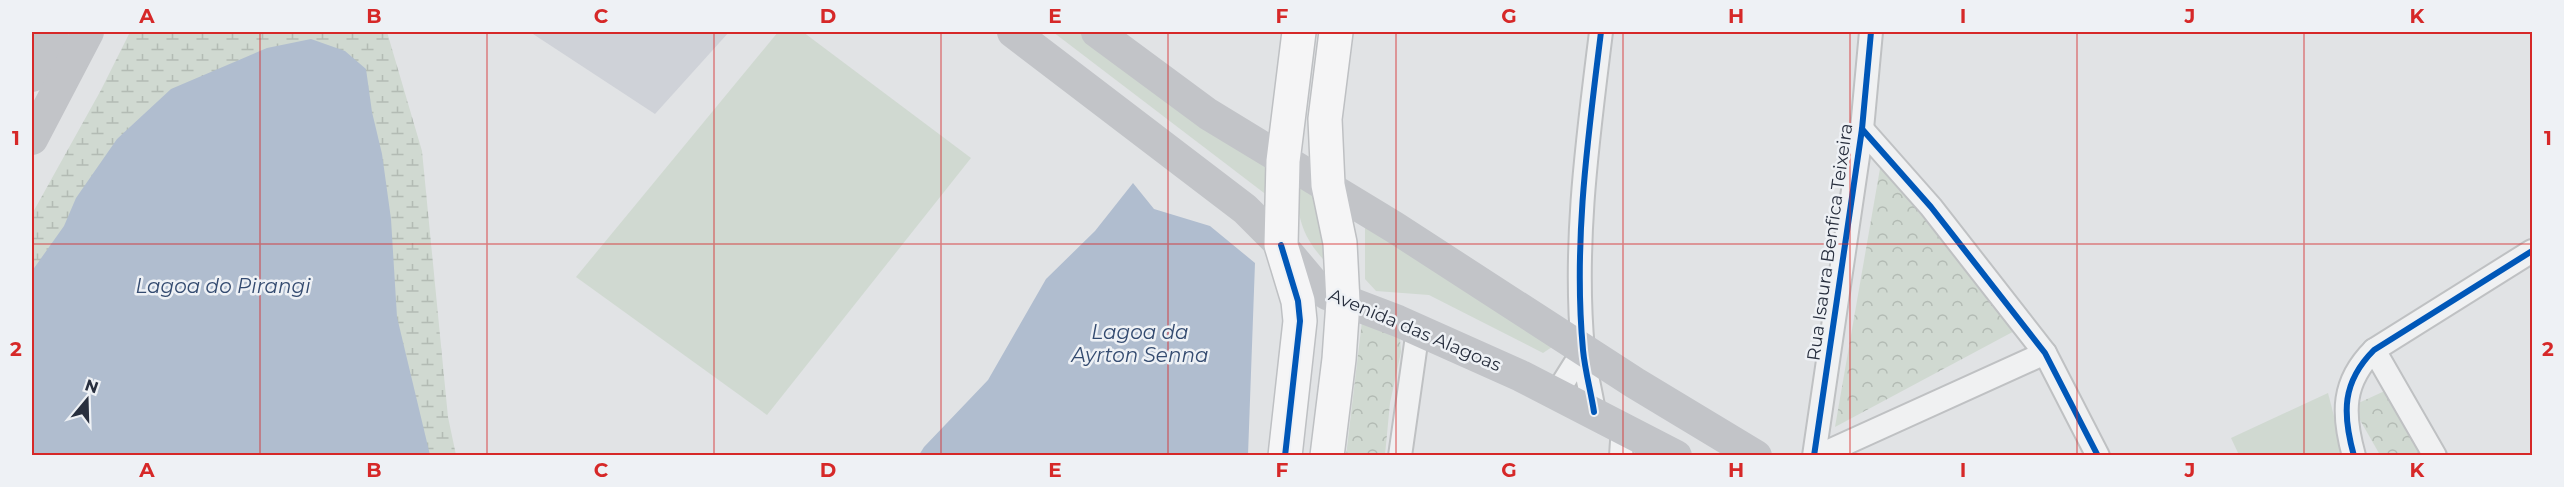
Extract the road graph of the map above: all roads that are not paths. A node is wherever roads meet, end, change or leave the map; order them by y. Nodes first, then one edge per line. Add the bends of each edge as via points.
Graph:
1 (53, 32) edge
2 (88, 32) edge
3 (1097, 32) edge
4 (1299, 32) edge
5 (1336, 32) edge
6 (1601, 32) edge
7 (1871, 32) edge
8 (1022, 34) edge
9 (32, 76) edge
10 (1862, 129) junction
11 (32, 139) edge
12 (1283, 161) junction
13 (1328, 185) junction
14 (1281, 245) junction
15 (2532, 251) edge
16 (1343, 302) junction
17 (1418, 329) junction
18 (2374, 350) junction
19 (1583, 351) junction
20 (2045, 353) junction
21 (1556, 394) junction
22 (1594, 412) junction
23 (1622, 441) edge
24 (1285, 456) edge
25 (1327, 456) edge
26 (1400, 456) edge
27 (1676, 456) edge
28 (1756, 456) edge
29 (1816, 456) edge
30 (2098, 456) edge
31 (2354, 456) edge
32 (2435, 456) edge

1 - 9 main road
2 - 11 main road
3 - 12 main road via 1191,102
4 - 12 main road
5 - 13 main road via 1325,119
6 - 19 street via 1582,203
7 - 10 street, Rua Isaura Benfica Teixeira
8 - 14 main road, Avenida das Alagoas via 1217,187
10 - 20 street via 1931,207
10 - 29 street, Rua Isaura Benfica Teixeira
12 - 13 main road
12 - 14 main road
13 - 16 main road via 1340,243
13 - 19 main road
14 - 16 main road, Avenida das Alagoas via 1313,283
14 - 24 main road via 1300,321
15 - 18 street
16 - 17 main road, Avenida das Alagoas
16 - 25 main road
17 - 21 main road, Avenida das Alagoas
17 - 26 street
18 - 31 street via 2358,366 2347,402 2347,433
18 - 32 street
19 - 21 street
19 - 22 street
19 - 28 main road
20 - 29 street
20 - 30 street
21 - 22 main road, Avenida das Alagoas
22 - 23 main road, Avenida das Alagoas
23 - 27 main road, Avenida das Alagoas

